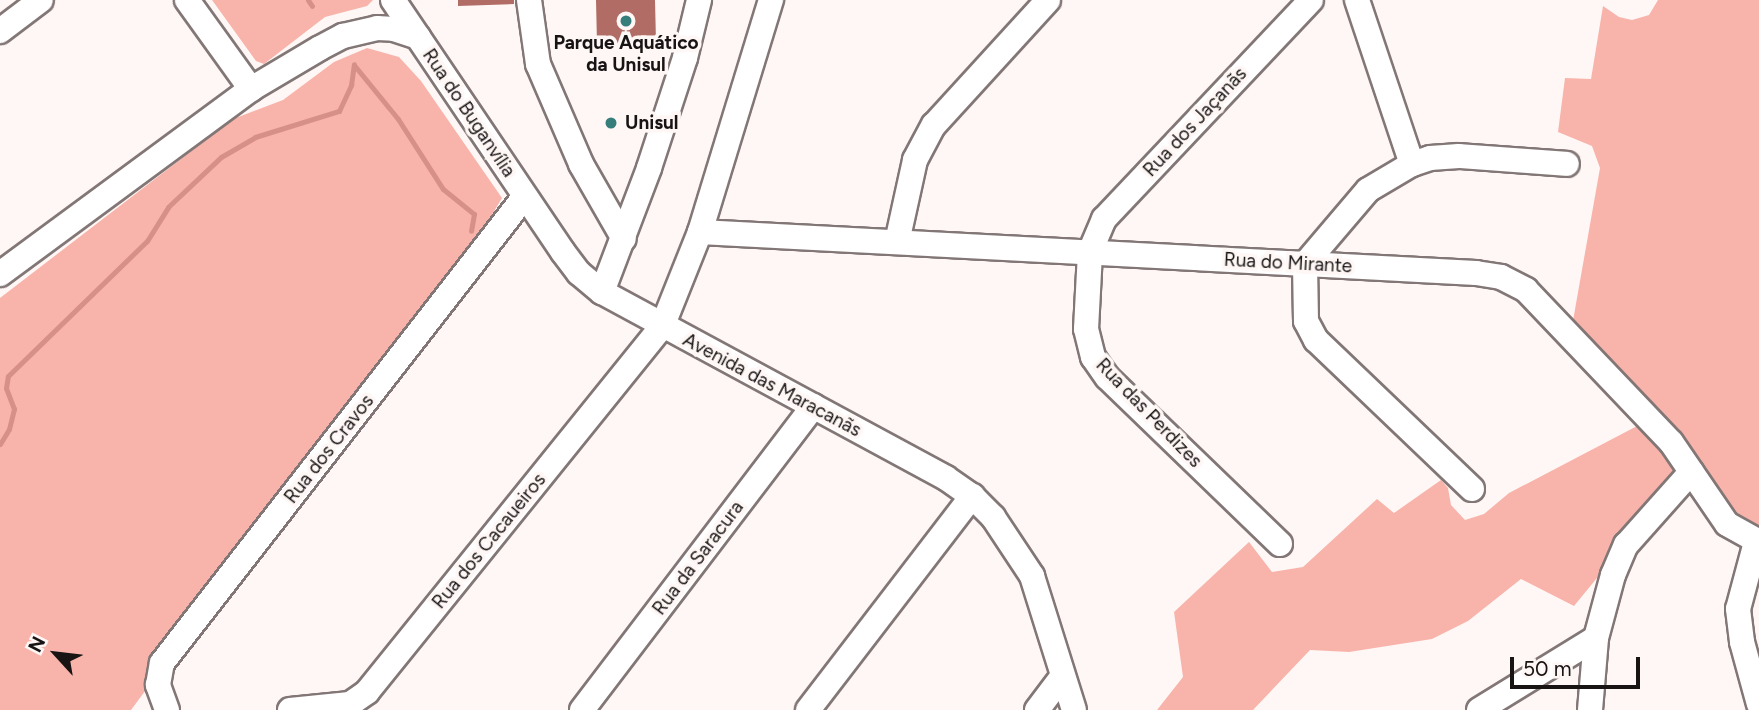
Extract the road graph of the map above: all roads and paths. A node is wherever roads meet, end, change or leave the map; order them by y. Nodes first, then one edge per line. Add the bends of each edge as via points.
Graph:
1 (41, 0) edge
2 (187, 0) edge
3 (393, 0) edge
4 (529, 0) edge
5 (699, 0) edge
6 (771, 0) edge
7 (1048, 0) edge
8 (1311, 0) edge
9 (1357, 0) edge
10 (0, 31) edge
11 (418, 37) junction
12 (251, 89) junction
13 (1412, 164) junction
14 (1567, 164) dead end
15 (525, 196) junction
16 (700, 232) junction
17 (624, 239) junction
18 (897, 242) junction
19 (1090, 253) junction
20 (1306, 264) junction
21 (0, 274) edge
22 (602, 292) junction
23 (662, 327) junction
24 (814, 406) junction
25 (1692, 472) junction
26 (1472, 489) dead end
27 (972, 496) junction
28 (1758, 542) edge
29 (1280, 544) dead end
30 (1596, 638) junction
31 (1062, 677) junction
32 (1758, 697) edge
33 (167, 710) edge
34 (290, 710) edge
35 (582, 710) edge
36 (808, 710) edge
37 (1037, 710) edge
38 (1074, 710) edge
39 (1479, 710) edge
40 (1590, 710) edge

1 - 10 street
2 - 12 street
3 - 11 street
4 - 17 street via 538,64 582,164
5 - 17 street
6 - 16 street, Avenida das Maracanãs
7 - 18 street via 934,125 915,160
8 - 19 street, Rua dos Jaçanãs via 1104,219
9 - 13 street
11 - 12 street, Rua do Buganvília via 394,29 360,31 330,42
11 - 15 street, Rua do Buganvília
12 - 21 street, Rua do Buganvília
13 - 14 street via 1459,156
13 - 20 street via 1368,190
15 - 22 street, Rua do Buganvília via 571,263
15 - 33 street, Rua dos Cravos via 162,663 158,685
16 - 18 street, Rua do Mirante
16 - 23 street, Avenida das Maracanãs
17 - 22 street
18 - 19 street, Rua do Mirante
19 - 20 street, Rua do Mirante
19 - 29 street, Rua das Perdizes via 1086,328 1093,357 1107,377
20 - 25 street, Rua do Mirante via 1476,272 1516,283 1671,442
20 - 26 street via 1306,321 1316,340
22 - 23 street, Rua do Buganvília
23 - 24 street, Avenida das Maracanãs
23 - 34 street, Rua dos Cacaueiros via 367,692 350,704
24 - 27 street, Avenida das Maracanãs
24 - 35 street, Rua da Saracura
25 - 28 street, Rua do Mirante via 1727,524
25 - 30 street via 1626,545 1604,600
27 - 31 street, Avenida das Maracanãs via 993,517 1032,576
27 - 36 street
28 - 32 street via 1738,609
30 - 39 street
30 - 40 street
31 - 37 street
31 - 38 street, Avenida das Maracanãs

